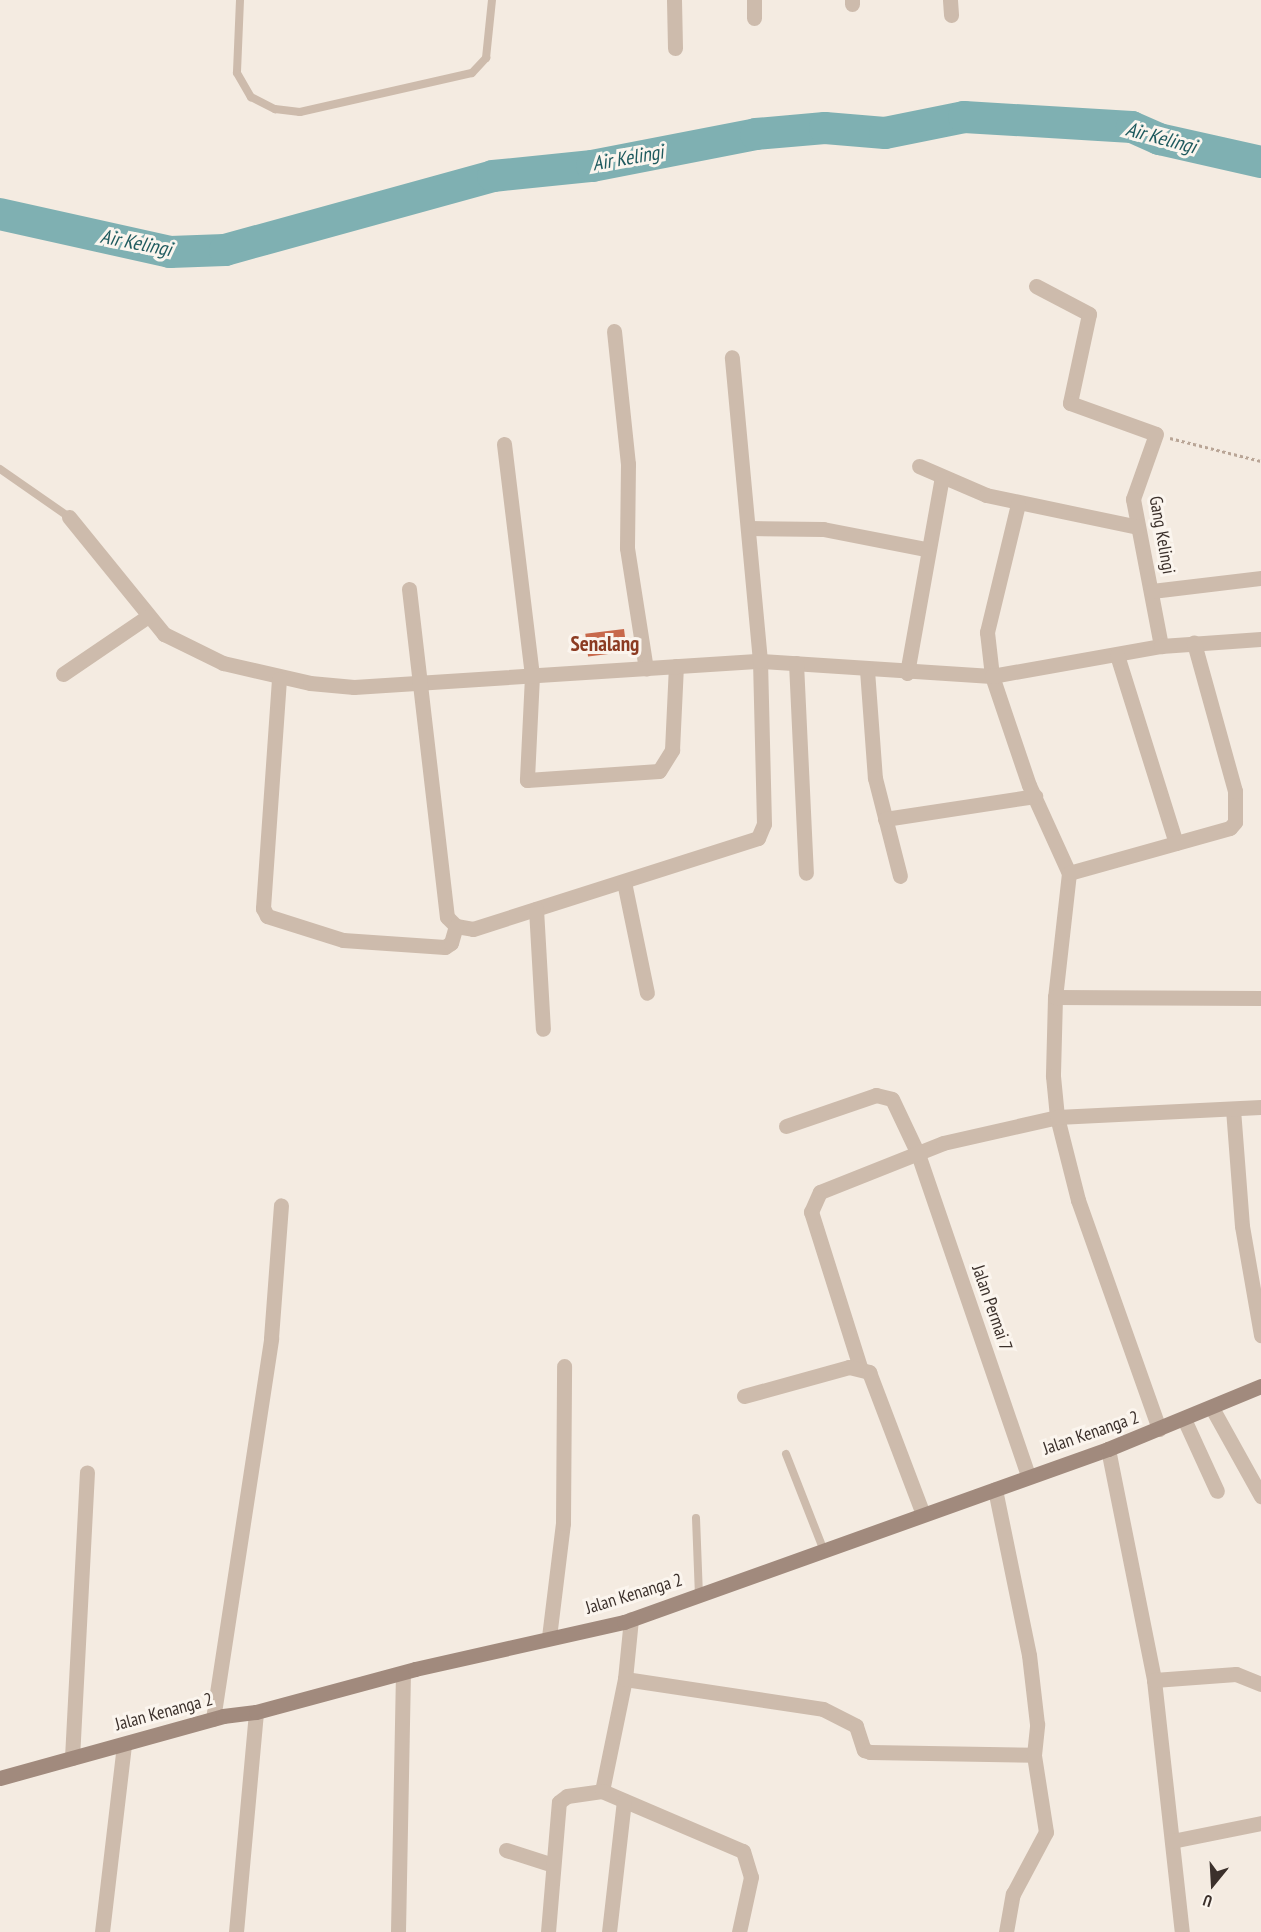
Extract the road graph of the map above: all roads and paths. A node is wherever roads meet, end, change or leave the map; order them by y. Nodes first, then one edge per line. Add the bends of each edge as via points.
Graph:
1 (240, 0) edge
2 (492, 0) edge
3 (674, 0) edge
4 (754, 0) edge
5 (754, 18) dead end
6 (675, 48) dead end
7 (1036, 286) dead end
8 (614, 331) dead end
9 (732, 357) dead end
10 (1156, 434) junction
11 (504, 444) dead end
12 (1261, 461) edge
13 (919, 466) dead end
14 (0, 469) edge
15 (942, 477) junction
16 (1018, 504) junction
17 (69, 517) joint
18 (1138, 527) junction
19 (748, 528) junction
20 (926, 549) junction
21 (1261, 578) edge
22 (409, 589) dead end
23 (1152, 591) junction
24 (147, 617) junction
25 (1261, 639) edge
26 (1194, 643) junction
27 (1161, 646) junction
28 (1117, 655) junction
29 (760, 661) junction
30 (796, 663) junction
31 (676, 666) junction
32 (646, 669) junction
33 (867, 670) junction
34 (907, 673) junction
35 (63, 674) dead end
36 (531, 676) junction
37 (992, 676) junction
38 (279, 679) junction
39 (422, 682) junction
40 (1035, 796) junction
41 (885, 819) junction
42 (1176, 843) junction
43 (806, 873) dead end
44 (1069, 873) junction
45 (900, 876) dead end
46 (624, 882) junction
47 (536, 909) junction
48 (456, 926) junction
49 (647, 993) dead end
50 (1055, 997) junction
51 (1261, 998) edge
52 (543, 1029) dead end
53 (1261, 1107) edge
54 (1233, 1109) junction
55 (1057, 1116) junction
56 (786, 1126) dead end
57 (918, 1154) junction
58 (281, 1205) dead end
59 (1261, 1335) edge
60 (564, 1366) dead end
61 (860, 1367) junction
62 (1261, 1386) edge
63 (744, 1396) dead end
64 (1212, 1408) junction
65 (1184, 1419) junction
66 (1159, 1429) junction
67 (1108, 1449) junction
68 (786, 1454) dead end
69 (87, 1472) dead end
70 (1028, 1475) junction
71 (995, 1489) junction
72 (1217, 1491) dead end
73 (1261, 1496) edge
74 (923, 1514) junction
75 (696, 1518) dead end
76 (824, 1551) junction
77 (699, 1595) junction
78 (631, 1619) junction
79 (549, 1637) junction
80 (403, 1673) junction
81 (625, 1679) junction
82 (1154, 1680) junction
83 (1261, 1684) edge
84 (256, 1712) junction
85 (213, 1719) junction
86 (124, 1743) junction
87 (1034, 1755) junction
88 (72, 1758) junction
89 (0, 1778) edge
90 (602, 1791) junction
91 (624, 1801) junction
92 (1261, 1823) edge
93 (1172, 1841) junction
94 (506, 1850) dead end
95 (553, 1865) junction
96 (102, 1932) edge
97 (236, 1932) edge
98 (398, 1932) edge
99 (548, 1932) edge
100 (609, 1932) edge
101 (739, 1932) edge
102 (1006, 1932) edge
103 (1182, 1932) edge

1 - 2 lane via 237,73 251,97 276,109 300,112 472,73 486,58
3 - 6 street
4 - 5 street
7 - 10 street via 1089,314 1070,403
8 - 32 street via 628,464 627,548
9 - 19 street
10 - 12 path
10 - 18 street, Gang Kelingi via 1135,486
11 - 36 street
13 - 15 street
14 - 17 lane
15 - 16 street
15 - 20 street
16 - 18 street
16 - 37 street via 987,632
17 - 24 street
18 - 23 street, Gang Kelingi
19 - 20 street via 823,529
19 - 29 street
20 - 34 street
21 - 23 street
22 - 39 street
23 - 27 street, Gang Kelingi
24 - 35 street
24 - 38 street via 186,647
25 - 26 street
26 - 27 street
26 - 42 street via 1239,815 1230,828
27 - 28 street
28 - 37 street
28 - 42 street
29 - 30 street
29 - 31 street
29 - 46 street via 762,832 752,841
30 - 33 street
30 - 43 street
31 - 32 street
31 - 36 street via 672,750 659,771 531,783 524,773
32 - 36 street
33 - 34 street
33 - 41 street via 873,769
34 - 37 street
36 - 39 street
37 - 40 street
38 - 39 street via 354,687
38 - 48 street via 263,908 267,916 343,940 445,947 451,943
39 - 48 street via 447,917
40 - 41 street
40 - 44 street
41 - 45 street
42 - 44 street
44 - 50 street
46 - 47 street
46 - 49 street
47 - 48 street via 473,929
47 - 52 street
50 - 51 street
50 - 55 street via 1053,1076
53 - 54 street
54 - 55 street
54 - 59 street via 1242,1226
55 - 57 street via 978,1133
55 - 66 street via 1078,1200
56 - 57 street, Jalan Permai 7 via 876,1095 884,1096 892,1099
57 - 61 street via 820,1192 811,1212
57 - 70 street, Jalan Permai 7
58 - 85 street via 271,1338
60 - 79 street via 563,1523
61 - 63 street
61 - 74 street via 875,1378
62 - 64 main road, Jalan Kenanga 2
64 - 65 main road, Jalan Kenanga 2
64 - 73 street
65 - 66 main road, Jalan Kenanga 2
65 - 72 street
66 - 67 main road, Jalan Kenanga 2
67 - 70 main road, Jalan Kenanga 2
67 - 82 street
68 - 76 lane
69 - 88 street
70 - 71 main road, Jalan Kenanga 2
71 - 74 main road, Jalan Kenanga 2
71 - 87 street via 1029,1655 1037,1724
74 - 76 main road, Jalan Kenanga 2
75 - 77 lane
76 - 77 main road, Jalan Kenanga 2
77 - 78 main road, Jalan Kenanga 2
78 - 79 main road, Jalan Kenanga 2
78 - 81 street
79 - 80 main road, Jalan Kenanga 2
80 - 84 main road, Jalan Kenanga 2
80 - 98 street
81 - 87 street via 823,1709 856,1726 864,1750 870,1752
81 - 90 street
82 - 83 street via 1236,1674
82 - 93 street
84 - 85 main road, Jalan Kenanga 2
84 - 97 street
85 - 86 main road, Jalan Kenanga 2
86 - 88 main road, Jalan Kenanga 2
86 - 96 street
87 - 102 street via 1046,1832 1013,1894
88 - 89 main road, Jalan Kenanga 2
90 - 91 street
90 - 95 street via 562,1798
91 - 100 street
91 - 101 street via 743,1851 751,1877
92 - 93 street
93 - 103 street
94 - 95 street
95 - 99 street

